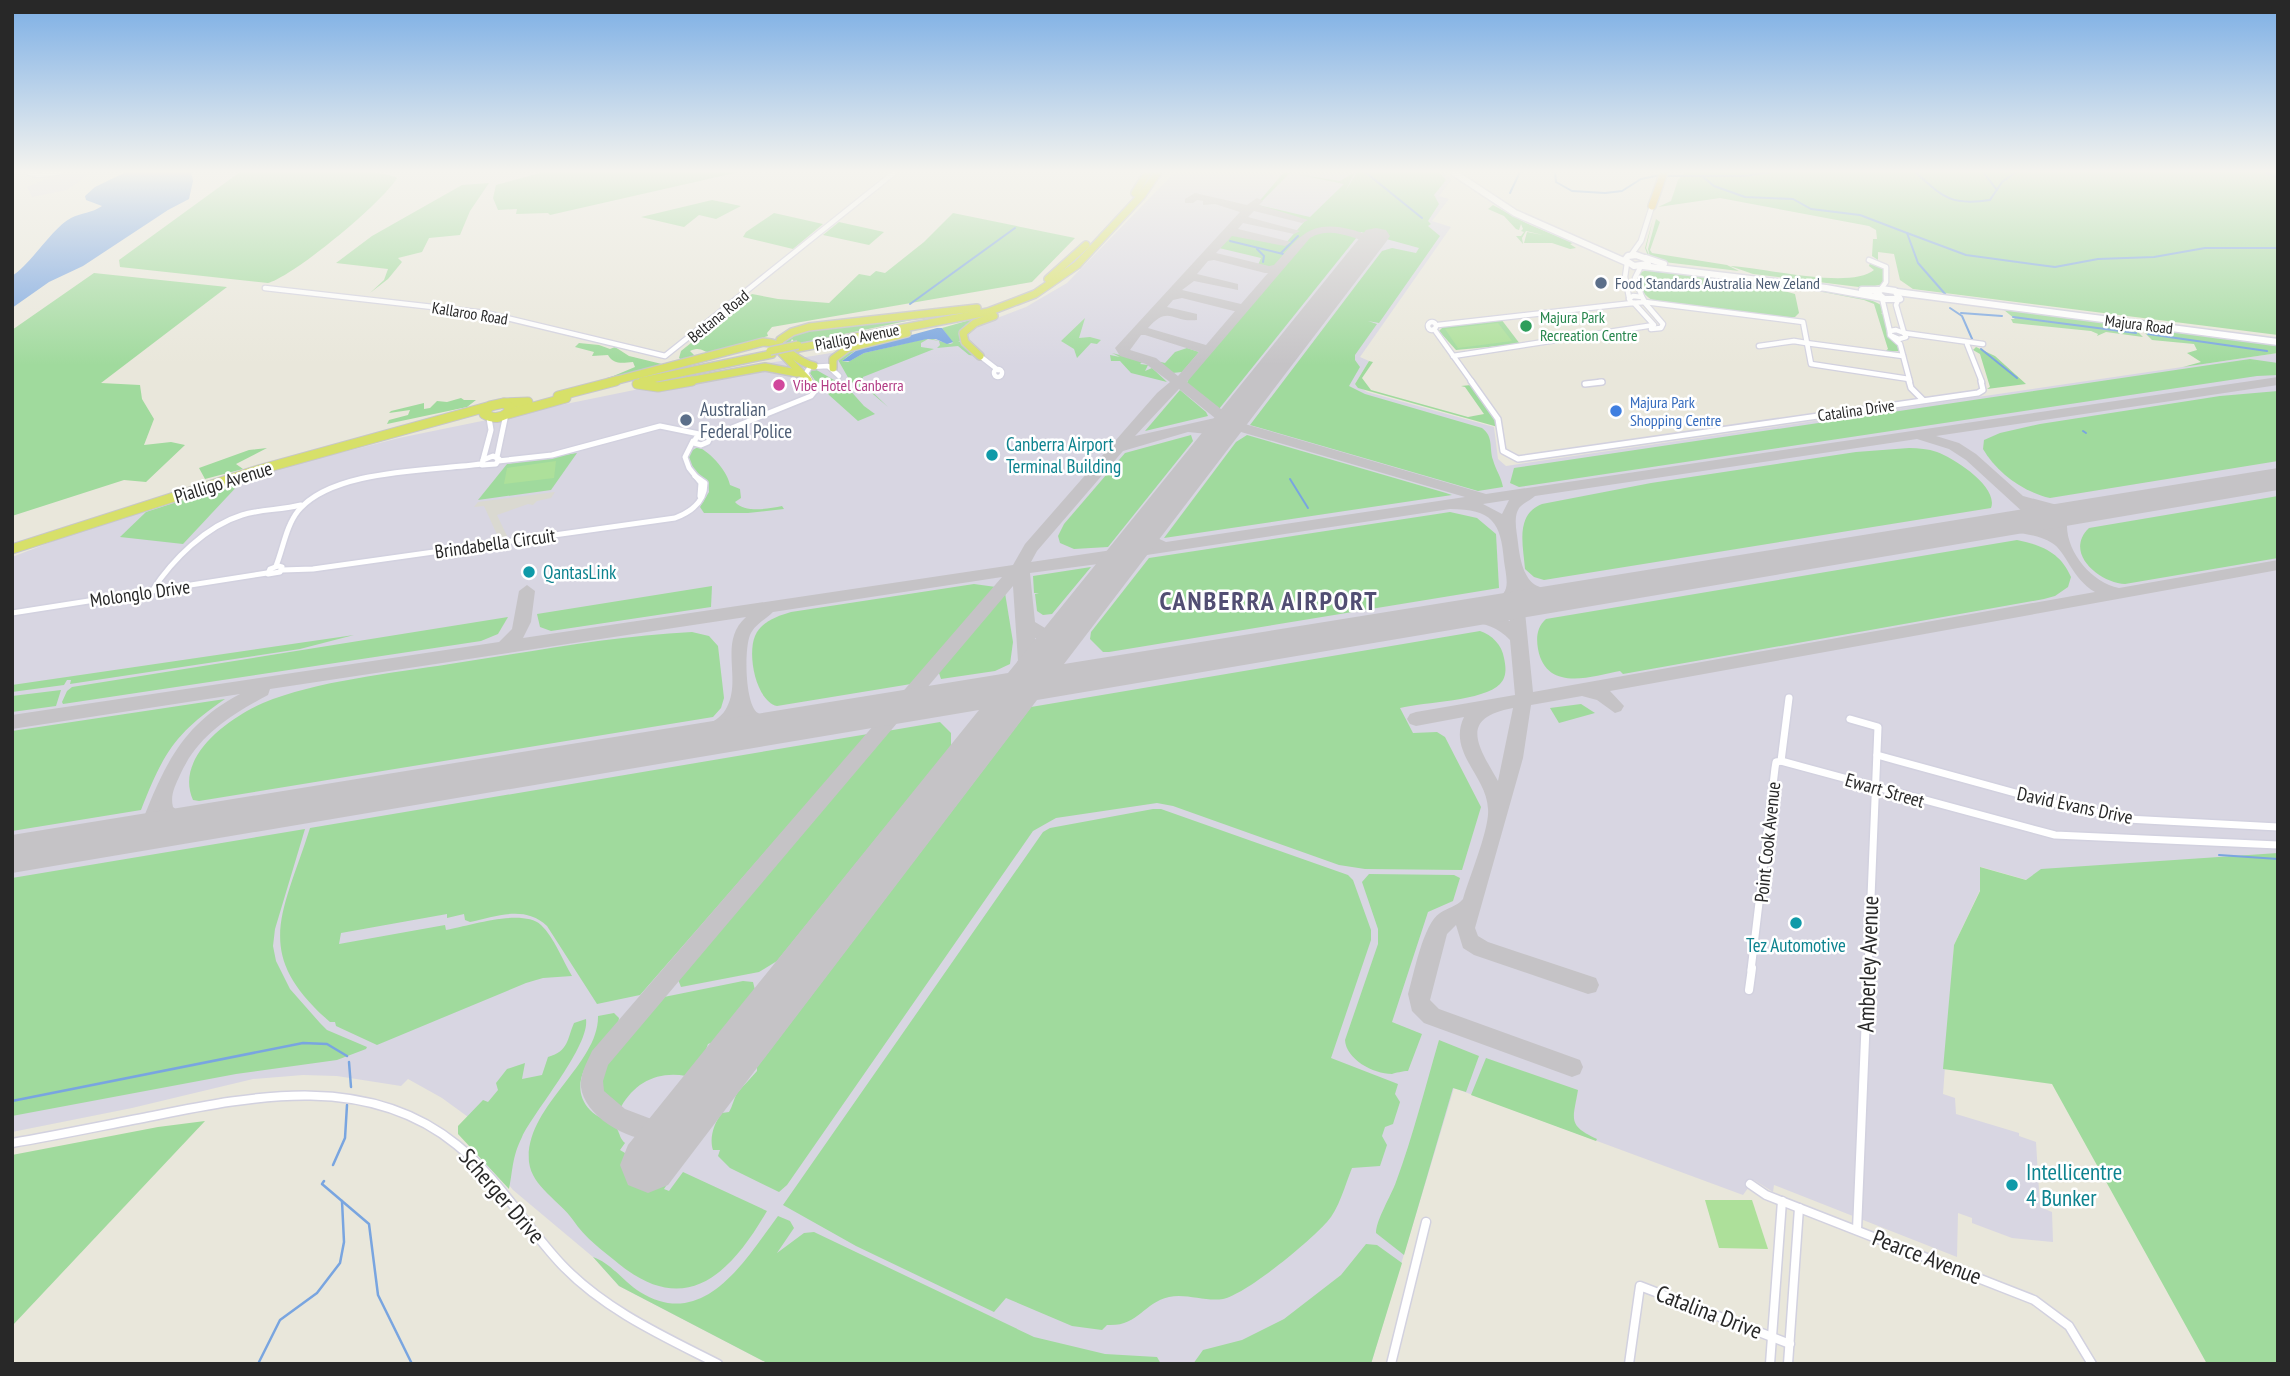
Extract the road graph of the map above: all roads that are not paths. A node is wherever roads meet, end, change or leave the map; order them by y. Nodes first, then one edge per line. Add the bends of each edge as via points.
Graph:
1 (816, 236) edge
2 (1095, 236) edge
3 (1104, 236) edge
4 (1572, 236) edge
5 (1643, 236) edge
6 (1641, 241) junction
7 (1645, 258) junction
8 (1629, 259) junction
9 (1868, 260) dead end
10 (1077, 265) junction
11 (1642, 266) junction
12 (1886, 276) junction
13 (265, 288) dead end
14 (1880, 289) junction
15 (1898, 296) junction
16 (1629, 297) junction
17 (1882, 298) junction
18 (1644, 300) junction
19 (1616, 303) junction
20 (1634, 303) junction
21 (1669, 304) junction
22 (979, 307) junction
23 (988, 312) junction
24 (1654, 312) junction
25 (794, 331) junction
26 (1627, 331) junction
27 (1890, 334) junction
28 (1905, 336) junction
29 (779, 342) junction
30 (2278, 342) edge
31 (757, 343) junction
32 (1806, 343) junction
33 (1900, 344) junction
34 (1967, 344) junction
35 (1983, 344) dead end
36 (798, 346) junction
37 (1759, 346) dead end
38 (771, 352) junction
39 (671, 354) junction
40 (1452, 354) junction
41 (980, 356) joint
42 (1903, 356) junction
43 (682, 365) junction
44 (814, 366) junction
45 (833, 368) junction
46 (999, 370) dead end
47 (839, 376) dead end
48 (1909, 379) junction
49 (808, 380) junction
50 (1602, 382) dead end
51 (633, 383) junction
52 (1585, 384) dead end
53 (558, 396) junction
54 (1923, 400) junction
55 (504, 403) junction
56 (487, 407) junction
57 (507, 414) junction
58 (488, 418) junction
59 (437, 423) junction
60 (680, 430) junction
61 (706, 437) junction
62 (695, 442) junction
63 (684, 456) junction
64 (498, 459) junction
65 (482, 462) junction
66 (303, 505) junction
67 (275, 511) junction
68 (296, 513) junction
69 (12, 548) edge
70 (279, 568) junction
71 (267, 573) joint
72 (152, 591) junction
73 (12, 614) edge
74 (1789, 698) dead end
75 (1850, 719) dead end
76 (1877, 755) junction
77 (1781, 761) junction
78 (1875, 788) junction
79 (2278, 827) edge
80 (2278, 845) edge
81 (1749, 990) dead end
82 (12, 1143) edge
83 (1750, 1184) dead end
84 (1782, 1201) junction
85 (1799, 1208) junction
86 (1426, 1222) dead end
87 (1857, 1230) junction
88 (1777, 1277) junction
89 (1793, 1283) junction
90 (1773, 1337) junction
91 (1790, 1343) junction
92 (718, 1364) edge
93 (1391, 1364) edge
94 (1629, 1364) edge
95 (1770, 1364) edge
96 (1788, 1364) edge
97 (2092, 1364) edge

1 - 39 street, Beltana Road
2 - 22 main road, Pialligo Avenue via 1058,273 1026,292
3 - 10 main road, Pialligo Avenue
4 - 8 main road
5 - 6 street
6 - 7 street
6 - 8 street
7 - 8 main road
7 - 11 main road via 1648,263
7 - 14 main road
8 - 11 main road
8 - 16 street via 1625,275
9 - 12 street via 1885,265
10 - 23 main road, Pialligo Avenue via 1042,291
10 - 41 main road via 1066,279 1040,296 966,328 963,339
11 - 17 main road
11 - 18 street via 1636,279
12 - 14 street
12 - 15 street
13 - 39 street, Kallaroo Road via 483,312 656,356
14 - 15 main road
14 - 17 main road via 1876,293
15 - 17 main road
15 - 28 street via 1896,305
15 - 30 main road, Majura Road
16 - 18 street
16 - 19 street
16 - 20 street
17 - 27 street
18 - 20 street
18 - 21 street
18 - 24 street
19 - 20 street
19 - 40 street via 1436,327
20 - 26 street via 1654,325
21 - 24 street
21 - 32 street via 1803,322
22 - 25 main road
22 - 36 main road, Pialligo Avenue
23 - 36 main road, Pialligo Avenue
23 - 45 main road via 848,348 834,357
24 - 26 street via 1663,322 1661,327
25 - 29 main road
25 - 31 main road
26 - 40 street
27 - 28 street
27 - 33 street
28 - 33 street
28 - 34 street
29 - 31 main road
29 - 44 main road via 800,362
29 - 49 main road via 779,352
31 - 43 main road
32 - 37 street
32 - 42 street
32 - 48 street via 1809,362 1814,365
33 - 42 street
34 - 35 street
34 - 54 street, Catalina Drive via 1983,390
36 - 38 main road, Pialligo Avenue, bridge
38 - 51 main road, Pialligo Avenue
38 - 53 main road, Pialligo Avenue
39 - 43 street via 674,362
40 - 54 street, Catalina Drive via 1498,419 1502,450 1520,459
41 - 46 street
42 - 48 street
43 - 53 main road
44 - 45 street
44 - 49 street via 806,370
45 - 47 street
48 - 54 street
49 - 51 main road via 790,370 769,367 657,387
49 - 61 street via 815,392 807,399
50 - 52 street
51 - 57 main road, Pialligo Avenue
53 - 55 main road, Pialligo Avenue
55 - 56 main road, Pialligo Avenue
55 - 57 main road via 511,408
56 - 58 main road via 484,413
56 - 59 main road, Pialligo Avenue
57 - 58 main road, Pialligo Avenue
57 - 64 street
58 - 59 main road, Pialligo Avenue
58 - 65 street via 491,430
59 - 69 main road, Pialligo Avenue via 300,458
60 - 61 street
60 - 62 street
60 - 63 street, Brindabella Circuit via 687,438
60 - 64 street via 657,426 552,455
61 - 62 street
62 - 63 street
63 - 70 street, Brindabella Circuit via 701,484 699,499 693,509 675,518 313,569
64 - 65 street via 489,466
65 - 66 street via 350,482 326,489
66 - 67 street
66 - 68 street
67 - 68 street
67 - 72 street via 240,515 213,528
68 - 70 street
70 - 71 street, Brindabella Circuit via 275,575
71 - 72 street, Molonglo Drive
72 - 73 street, Molonglo Drive
74 - 77 street, Point Cook Avenue
75 - 76 street, Amberley Avenue via 1878,727
76 - 78 street, Amberley Avenue
76 - 79 street, David Evans Drive via 2127,819
77 - 78 street, Ewart Street
77 - 81 street, Point Cook Avenue via 1775,768
78 - 80 street, Ewart Street via 2082,839
78 - 87 street, Amberley Avenue
82 - 92 street, Scherger Drive via 263,1096 345,1095 398,1109 443,1134 478,1164 584,1287 631,1319
83 - 84 street
84 - 85 street, Pearce Avenue
84 - 88 street
85 - 87 street, Pearce Avenue
85 - 89 street
86 - 93 street
87 - 97 street, Pearce Avenue via 2020,1293 2052,1310 2068,1323
88 - 89 street
88 - 90 street
89 - 91 street
90 - 91 street
90 - 94 street, Catalina Drive via 1640,1286
90 - 95 street
91 - 96 street

